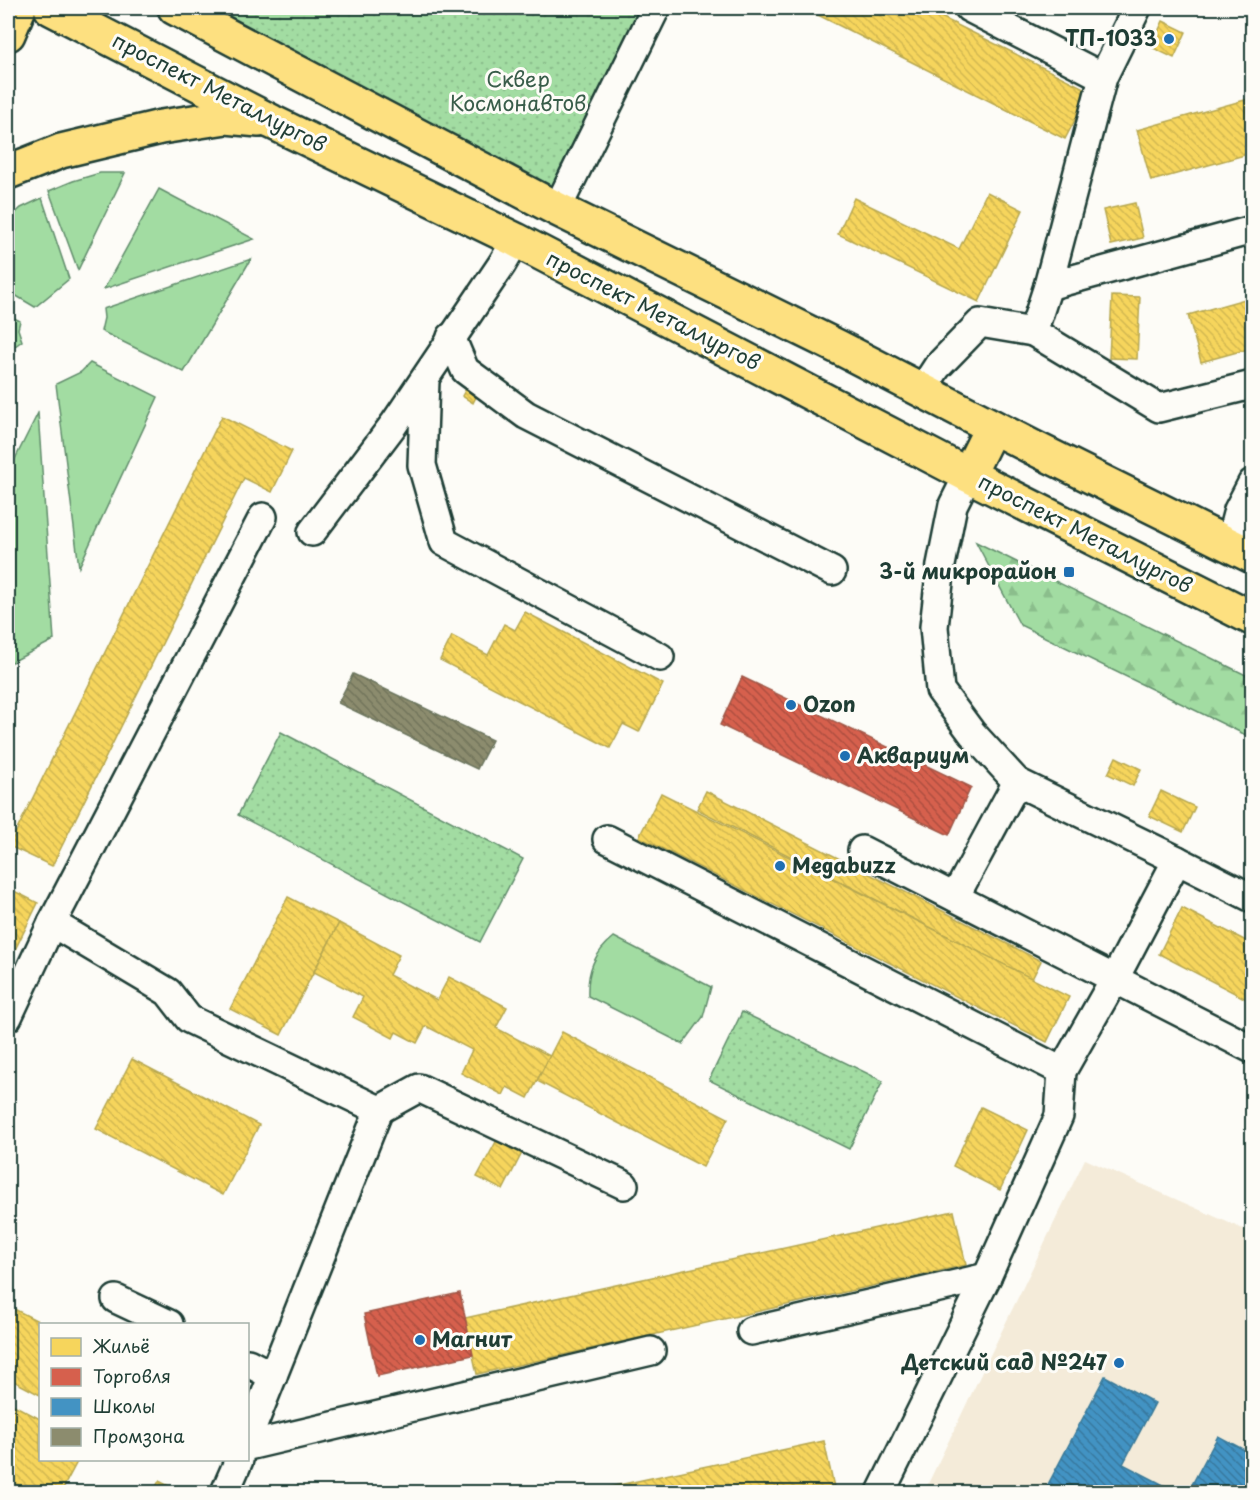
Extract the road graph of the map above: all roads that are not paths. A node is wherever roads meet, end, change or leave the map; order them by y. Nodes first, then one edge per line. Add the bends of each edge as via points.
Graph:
1 (20, 8) edge
2 (51, 8) edge
3 (175, 8) edge
4 (656, 8) edge
5 (969, 8) edge
6 (1137, 8) edge
7 (8, 34) edge
8 (1103, 77) junction
9 (272, 122) junction
10 (8, 172) edge
11 (556, 208) junction
12 (1252, 230) edge
13 (526, 246) junction
14 (1048, 286) junction
15 (1033, 332) junction
16 (451, 337) junction
17 (424, 380) junction
18 (1252, 385) edge
19 (922, 390) junction
20 (992, 427) junction
21 (968, 475) junction
22 (1252, 483) edge
23 (262, 517) dead end
24 (312, 532) dead end
25 (1241, 550) edge
26 (832, 571) dead end
27 (1252, 618) edge
28 (660, 657) dead end
29 (1017, 782) junction
30 (607, 839) dead end
31 (862, 850) dead end
32 (1177, 860) junction
33 (955, 897) junction
34 (1252, 898) edge
35 (52, 923) junction
36 (1115, 978) junction
37 (8, 1017) edge
38 (1252, 1049) edge
39 (1062, 1071) junction
40 (379, 1110) junction
41 (624, 1185) dead end
42 (987, 1277) junction
43 (116, 1299) dead end
44 (167, 1323) edge
45 (751, 1331) dead end
46 (651, 1351) dead end
47 (249, 1364) edge
48 (273, 1376) junction
49 (249, 1436) edge
50 (249, 1446) edge
51 (239, 1461) edge
52 (225, 1492) edge
53 (881, 1492) edge

1 - 7 main road
2 - 9 main road, проспект Металлургов
3 - 11 main road
4 - 11 street
5 - 8 street
6 - 8 street
8 - 14 street
9 - 10 main road via 226,117 161,127 61,151
9 - 13 main road, проспект Металлургов
11 - 13 main road
11 - 19 main road
12 - 14 street
13 - 16 street via 502,264
13 - 21 main road, проспект Металлургов
14 - 15 street
15 - 18 street via 1159,408
15 - 19 street via 980,323 937,367
16 - 17 street
16 - 26 street via 465,370 526,415
17 - 24 street
17 - 28 street via 422,465 444,542
19 - 20 main road
20 - 21 main road
20 - 25 main road
21 - 27 main road, проспект Металлургов
21 - 29 street via 952,506 941,565 934,627 940,690 972,733
22 - 25 street via 1238,510
23 - 35 street
29 - 32 street
29 - 33 street
30 - 39 street
31 - 33 street
32 - 34 street
32 - 36 street
33 - 36 street
35 - 37 street
35 - 40 street via 168,992 189,1019
36 - 38 street
36 - 39 street
39 - 42 street via 1059,1116
40 - 41 street via 419,1088
40 - 48 street
42 - 45 street
42 - 53 street
43 - 44 street
46 - 50 street
47 - 48 street
48 - 49 street
51 - 52 street

